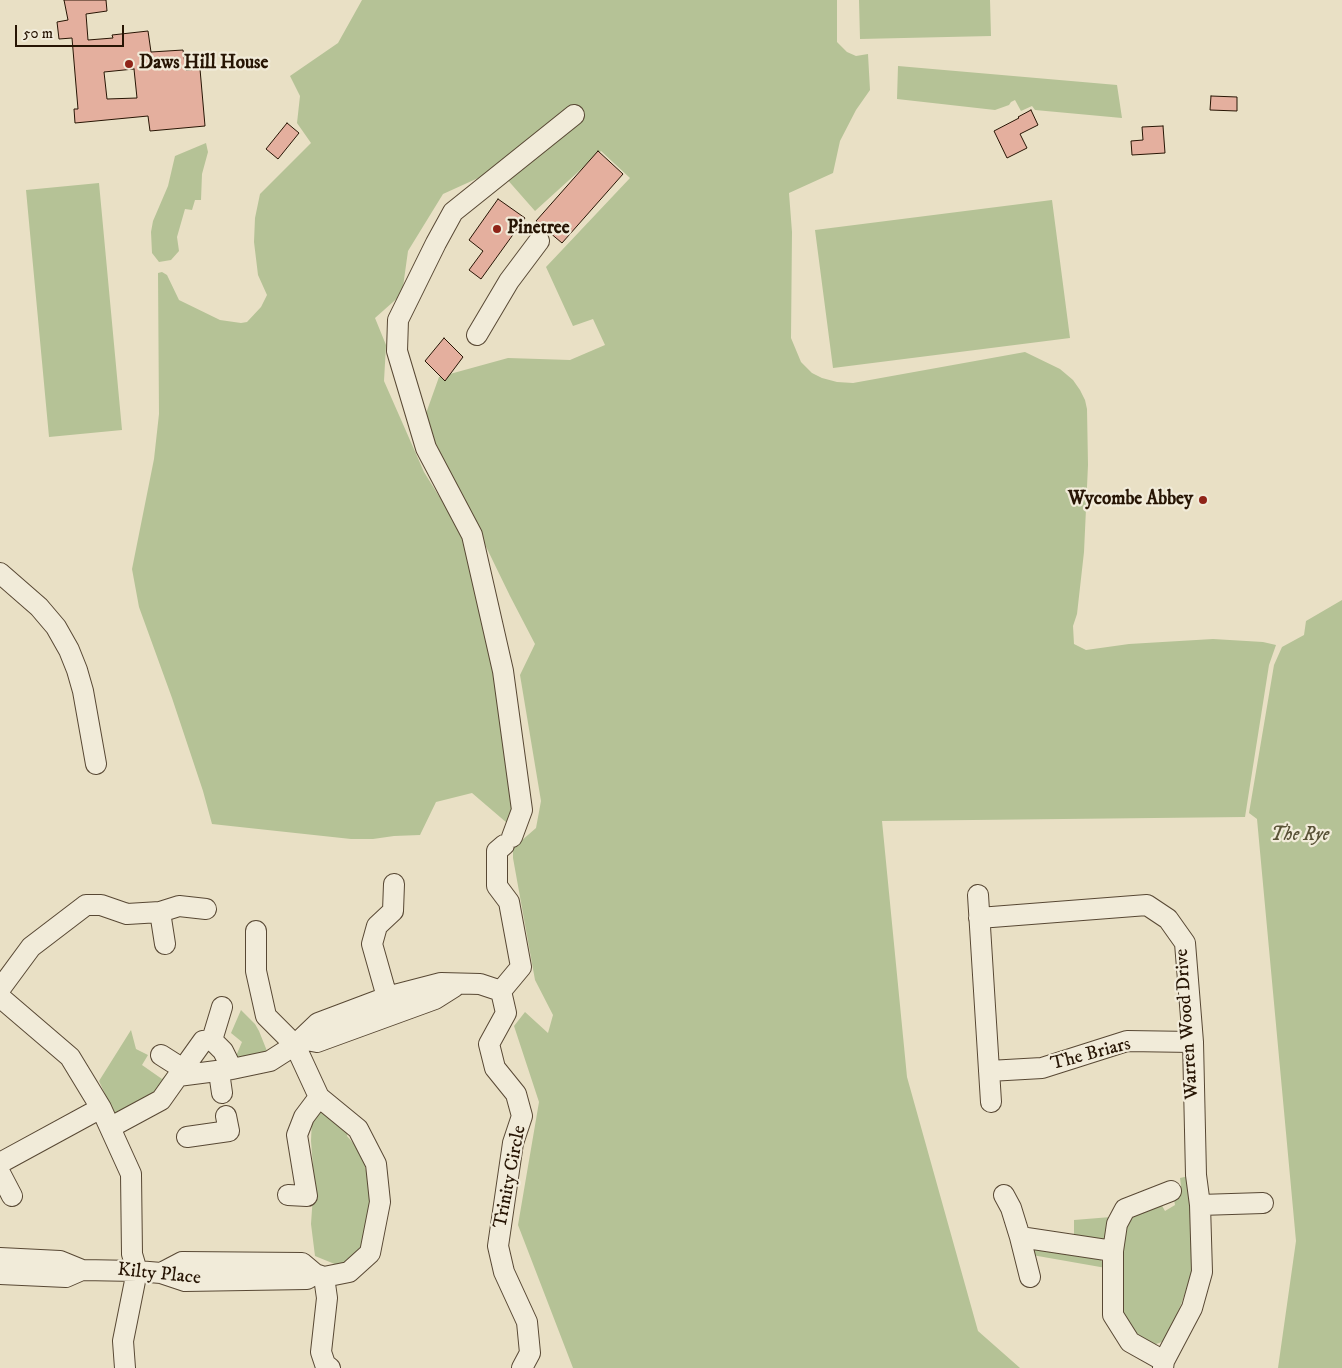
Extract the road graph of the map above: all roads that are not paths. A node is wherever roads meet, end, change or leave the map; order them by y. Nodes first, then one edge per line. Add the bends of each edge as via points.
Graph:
1 (574, 115) dead end
2 (540, 241) dead end
3 (477, 335) dead end
4 (0, 572) edge
5 (99, 752) dead end
6 (394, 884) dead end
7 (978, 895) dead end
8 (206, 909) dead end
9 (160, 912) junction
10 (979, 918) junction
11 (256, 931) dead end
12 (165, 944) dead end
13 (460, 984) junction
14 (0, 989) edge
15 (501, 991) junction
16 (0, 997) edge
17 (387, 997) junction
18 (222, 1007) dead end
19 (212, 1040) junction
20 (298, 1042) junction
21 (1193, 1042) junction
22 (162, 1055) dead end
23 (226, 1070) junction
24 (989, 1071) junction
25 (180, 1073) junction
26 (222, 1093) dead end
27 (319, 1096) junction
28 (991, 1102) dead end
29 (101, 1108) junction
30 (226, 1116) dead end
31 (111, 1127) junction
32 (187, 1137) dead end
33 (0, 1163) edge
34 (0, 1173) edge
35 (1171, 1191) dead end
36 (297, 1195) dead end
37 (12, 1196) dead end
38 (1007, 1202) dead end
39 (1263, 1203) dead end
40 (1200, 1206) junction
41 (1020, 1237) junction
42 (1113, 1251) junction
43 (0, 1258) edge
44 (82, 1270) junction
45 (137, 1271) junction
46 (0, 1274) edge
47 (319, 1276) junction
48 (1030, 1277) dead end
49 (1164, 1364) edge
50 (125, 1368) edge
51 (330, 1368) edge
52 (522, 1368) edge

1 - 15 street via 453,212 398,320 397,351 426,448 472,535 503,671 522,810 508,841 497,851 497,886 509,902 520,967
2 - 3 street via 510,281
4 - 5 street via 39,607 69,650
6 - 17 street via 393,911 377,926 372,944
7 - 10 street
8 - 9 street via 179,906
9 - 12 street
9 - 14 street via 128,914 101,905 86,905 31,946
10 - 21 street, Warren Wood Drive via 1147,905 1168,919 1185,943
10 - 24 street
11 - 20 street via 256,971 266,1016
13 - 15 street via 480,984
13 - 17 street via 441,983
13 - 20 street via 434,999 317,1042
15 - 52 street, Trinity Circle via 506,1013 489,1044 495,1068 516,1094 522,1116 513,1144 498,1246 504,1272 527,1322 530,1353
16 - 29 street via 70,1057
17 - 20 street via 318,1023
18 - 19 street
19 - 23 street via 224,1051
19 - 25 street via 203,1041
20 - 23 street via 270,1061
20 - 27 street
21 - 24 street, The Briars via 1127,1042 1042,1068
21 - 40 street, Warren Wood Drive via 1196,1175
22 - 25 street
23 - 25 street
23 - 26 street
24 - 28 street
25 - 31 street via 161,1100
27 - 36 street via 304,1117 297,1135
27 - 47 street, Kilty Place via 358,1129 376,1164 380,1202 370,1253 349,1272
29 - 31 street
29 - 33 street
30 - 32 street via 229,1131
31 - 45 street via 131,1174 132,1254
34 - 37 street
35 - 42 street via 1125,1208 1117,1224
38 - 41 street
39 - 40 street
40 - 49 street, Warren Wood Drive via 1202,1272 1192,1308
41 - 42 street
41 - 48 street
42 - 49 street via 1113,1315 1130,1342
43 - 44 street via 60,1261
44 - 45 street, Kilty Place
44 - 46 street, Kilty Place via 66,1278
45 - 47 street, Kilty Place via 161,1273 185,1281
45 - 50 street via 123,1341
47 - 51 street via 327,1298 321,1352

